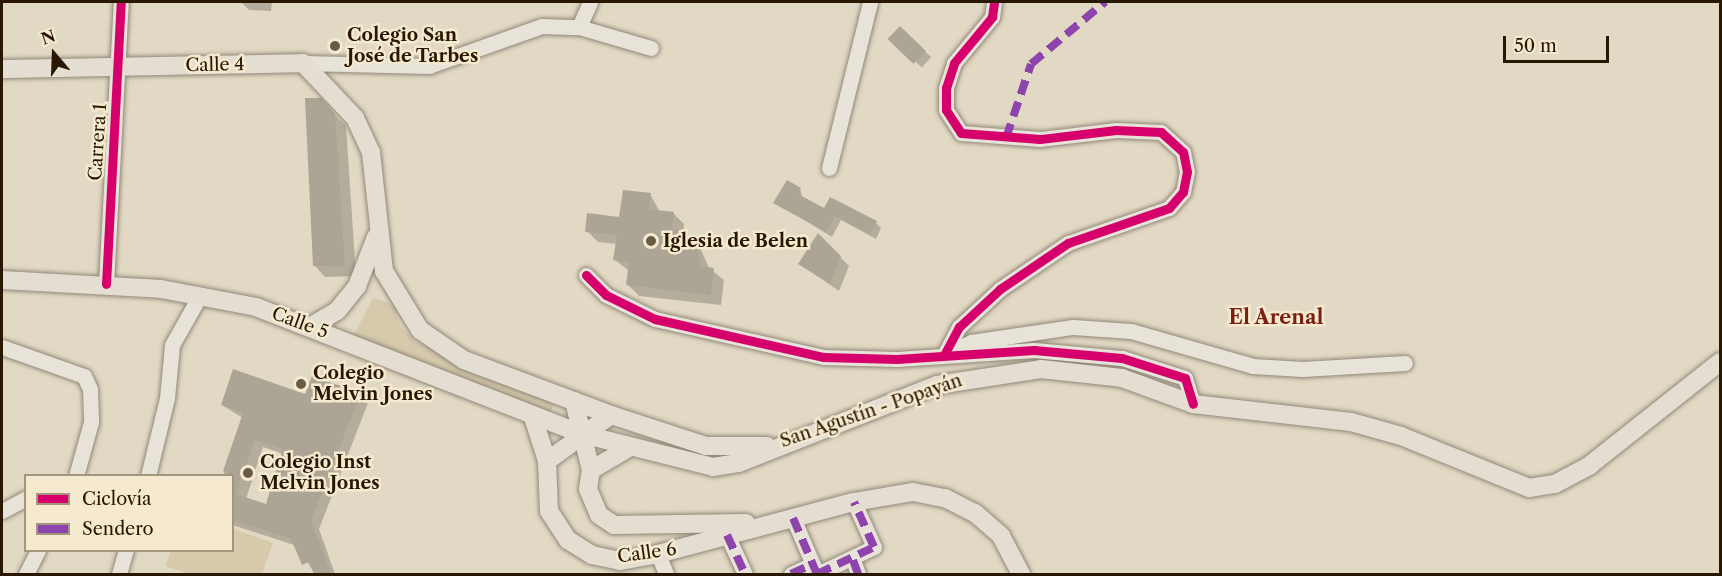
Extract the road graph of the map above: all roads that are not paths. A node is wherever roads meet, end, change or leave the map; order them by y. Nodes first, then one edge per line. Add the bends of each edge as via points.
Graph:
1 (121, 2) edge
2 (591, 2) edge
3 (870, 2) edge
4 (994, 2) edge
5 (579, 27) junction
6 (651, 48) dead end
7 (303, 63) junction
8 (120, 67) junction
9 (2, 69) edge
10 (829, 168) dead end
11 (378, 226) junction
12 (586, 275) dead end
13 (2, 280) edge
14 (106, 284) junction
15 (199, 297) junction
16 (311, 326) junction
17 (2, 347) edge
18 (944, 355) junction
19 (1720, 362) edge
20 (1405, 363) dead end
21 (574, 401) junction
22 (1193, 405) junction
23 (611, 415) junction
24 (533, 417) junction
25 (582, 434) junction
26 (771, 446) junction
27 (630, 447) junction
28 (547, 461) junction
29 (591, 470) junction
30 (77, 474) edge
31 (148, 474) edge
32 (24, 499) edge
33 (854, 502) junction
34 (2, 511) edge
35 (785, 520) junction
36 (728, 536) junction
37 (38, 552) edge
38 (125, 552) edge
39 (658, 554) junction
40 (853, 560) junction
41 (815, 571) edge
42 (26, 574) edge
43 (119, 574) edge
44 (666, 574) edge
45 (745, 574) edge
46 (791, 574) edge
47 (858, 574) edge
48 (1021, 574) edge

1 - 8 street, Carrera 1
2 - 5 street
3 - 10 street
4 - 18 street via 992,17 954,63 946,88 946,110 961,134 1040,139 1116,130 1161,132 1183,152 1187,172 1183,192 1169,208 1068,243 1000,289 959,327
5 - 6 street
5 - 7 street, Calle 4 via 542,26 429,66
7 - 8 main road, Calle 4
7 - 11 main road via 332,88 367,143 379,189
8 - 9 main road, Calle 4
8 - 14 street, Carrera 1
11 - 16 main road via 357,286 337,311
11 - 21 main road via 384,270 420,330 464,360
12 - 18 street via 606,295 655,319 824,357
13 - 14 main road, Calle 5
14 - 15 main road, Calle 5
15 - 16 main road, Calle 5 via 256,307
15 - 31 street via 172,345 167,398
16 - 24 main road, Calle 5
17 - 30 street via 84,376 90,389 91,422
18 - 20 street via 971,342 1073,327 1131,331 1253,366
18 - 22 street via 1034,350 1122,358 1185,378
19 - 22 main road, San Agustín - Popayán via 1590,465 1555,484 1529,488 1401,436 1351,422
21 - 23 main road
21 - 25 main road, Calle 6
22 - 26 main road, San Agustín - Popayán via 1122,378 1089,372 1041,369 975,375
23 - 25 main road
23 - 26 main road via 706,446
24 - 25 main road, Calle 5
24 - 28 main road, Calle 6
25 - 27 main road, San Agustín - Popayán
25 - 28 main road
25 - 29 main road, Calle 6
26 - 27 main road, San Agustín - Popayán via 738,463 713,467
27 - 29 main road
28 - 39 main road, Calle 6 via 549,511 568,540 592,555 620,561
29 - 35 main road, Calle 6 via 591,504 614,525
32 - 34 street
33 - 35 main road, Calle 6
33 - 40 street via 874,547
33 - 48 main road, Calle 6 via 913,492 945,498 975,513 1001,536
35 - 36 main road, Calle 6
35 - 41 street
36 - 39 main road, Calle 6
36 - 45 street
37 - 42 street
38 - 43 street
39 - 44 street
40 - 41 street
40 - 47 street
41 - 46 street

